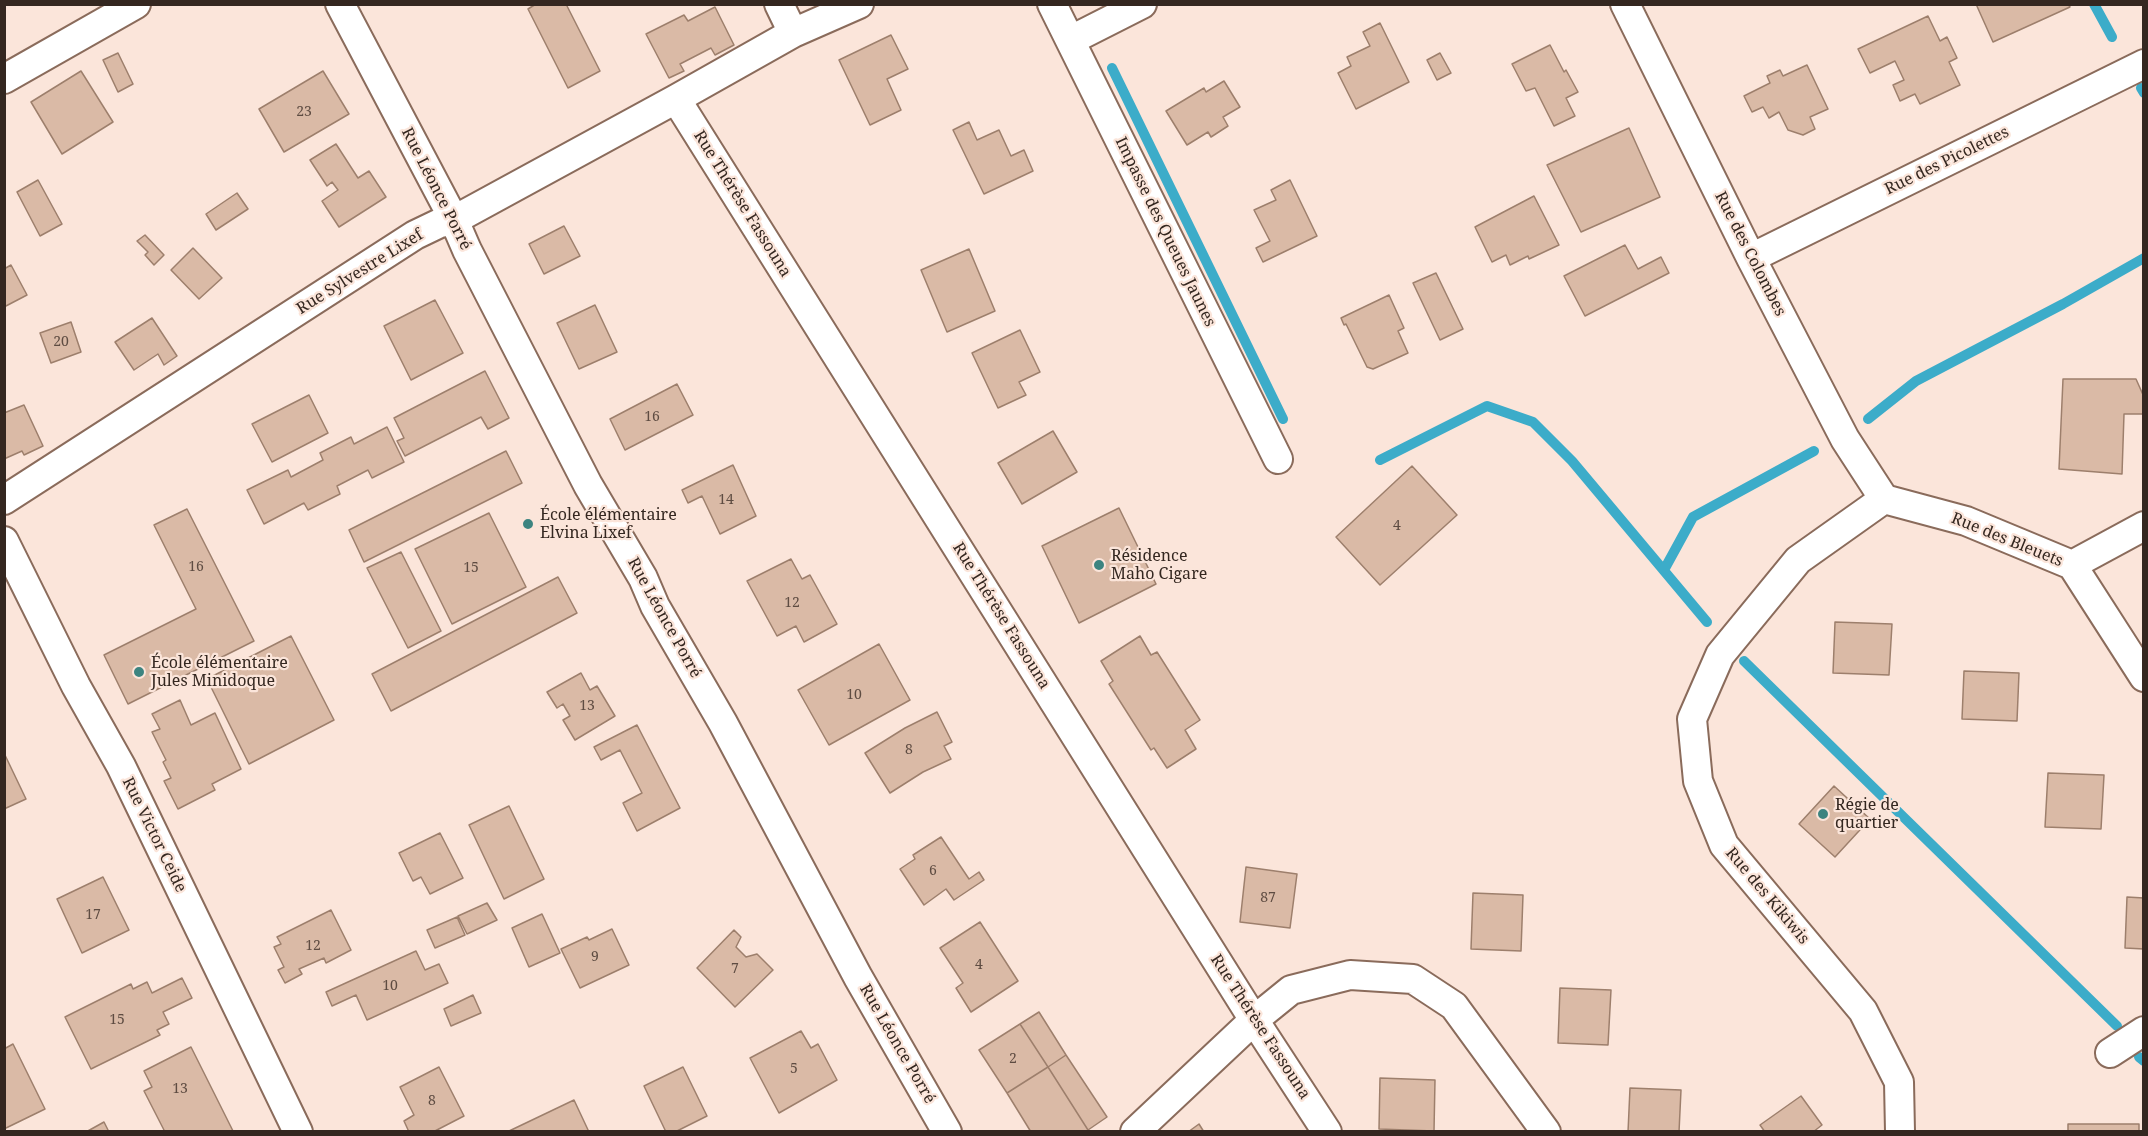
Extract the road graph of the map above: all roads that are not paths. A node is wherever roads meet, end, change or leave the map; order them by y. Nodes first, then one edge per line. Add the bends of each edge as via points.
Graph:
1 (136, 4) edge
2 (339, 4) edge
3 (779, 4) edge
4 (859, 4) edge
5 (1052, 4) edge
6 (1142, 4) edge
7 (1625, 4) edge
8 (793, 33) junction
9 (1071, 40) junction
10 (2144, 64) edge
11 (4, 79) edge
12 (676, 99) junction
13 (454, 220) junction
14 (1751, 258) junction
15 (1278, 459) dead end
16 (1884, 499) junction
17 (4, 500) edge
18 (2144, 526) edge
19 (4, 541) edge
20 (2072, 566) junction
21 (2144, 677) edge
22 (1254, 1020) junction
23 (2144, 1030) edge
24 (2110, 1053) dead end
25 (298, 1131) edge
26 (947, 1131) edge
27 (1135, 1131) edge
28 (1327, 1131) edge
29 (1546, 1131) edge
30 (1900, 1131) edge

1 - 11 street
2 - 13 street, Rue Léonce Porré
3 - 8 street
4 - 8 street, Rue Sylvestre Lixef
5 - 9 street, Impasse des Queues Jaunes
6 - 9 street
7 - 14 street, Rue des Colombes
8 - 12 street, Rue Sylvestre Lixef
9 - 15 street, Impasse des Queues Jaunes
10 - 14 street, Rue des Picolettes
12 - 13 street, Rue Sylvestre Lixef
12 - 22 street, Rue Thérèse Fassouna
13 - 17 street, Rue Sylvestre Lixef via 415,235
13 - 26 street, Rue Léonce Porré via 588,486 643,578 858,977
14 - 16 street, Rue des Colombes via 1845,439
16 - 20 street, Rue des Bleuets via 1966,521
16 - 30 street, Rue des Kikiwis via 1798,560 1720,655 1692,719 1698,781 1724,845 1863,1011 1899,1082
18 - 20 street
19 - 25 street, Rue Victor Ceide via 76,686 121,766
20 - 21 street, Rue des Bleuets
22 - 27 street
22 - 28 street, Rue Thérèse Fassouna
22 - 29 street via 1291,990 1350,975 1413,979 1454,1006
23 - 24 street

